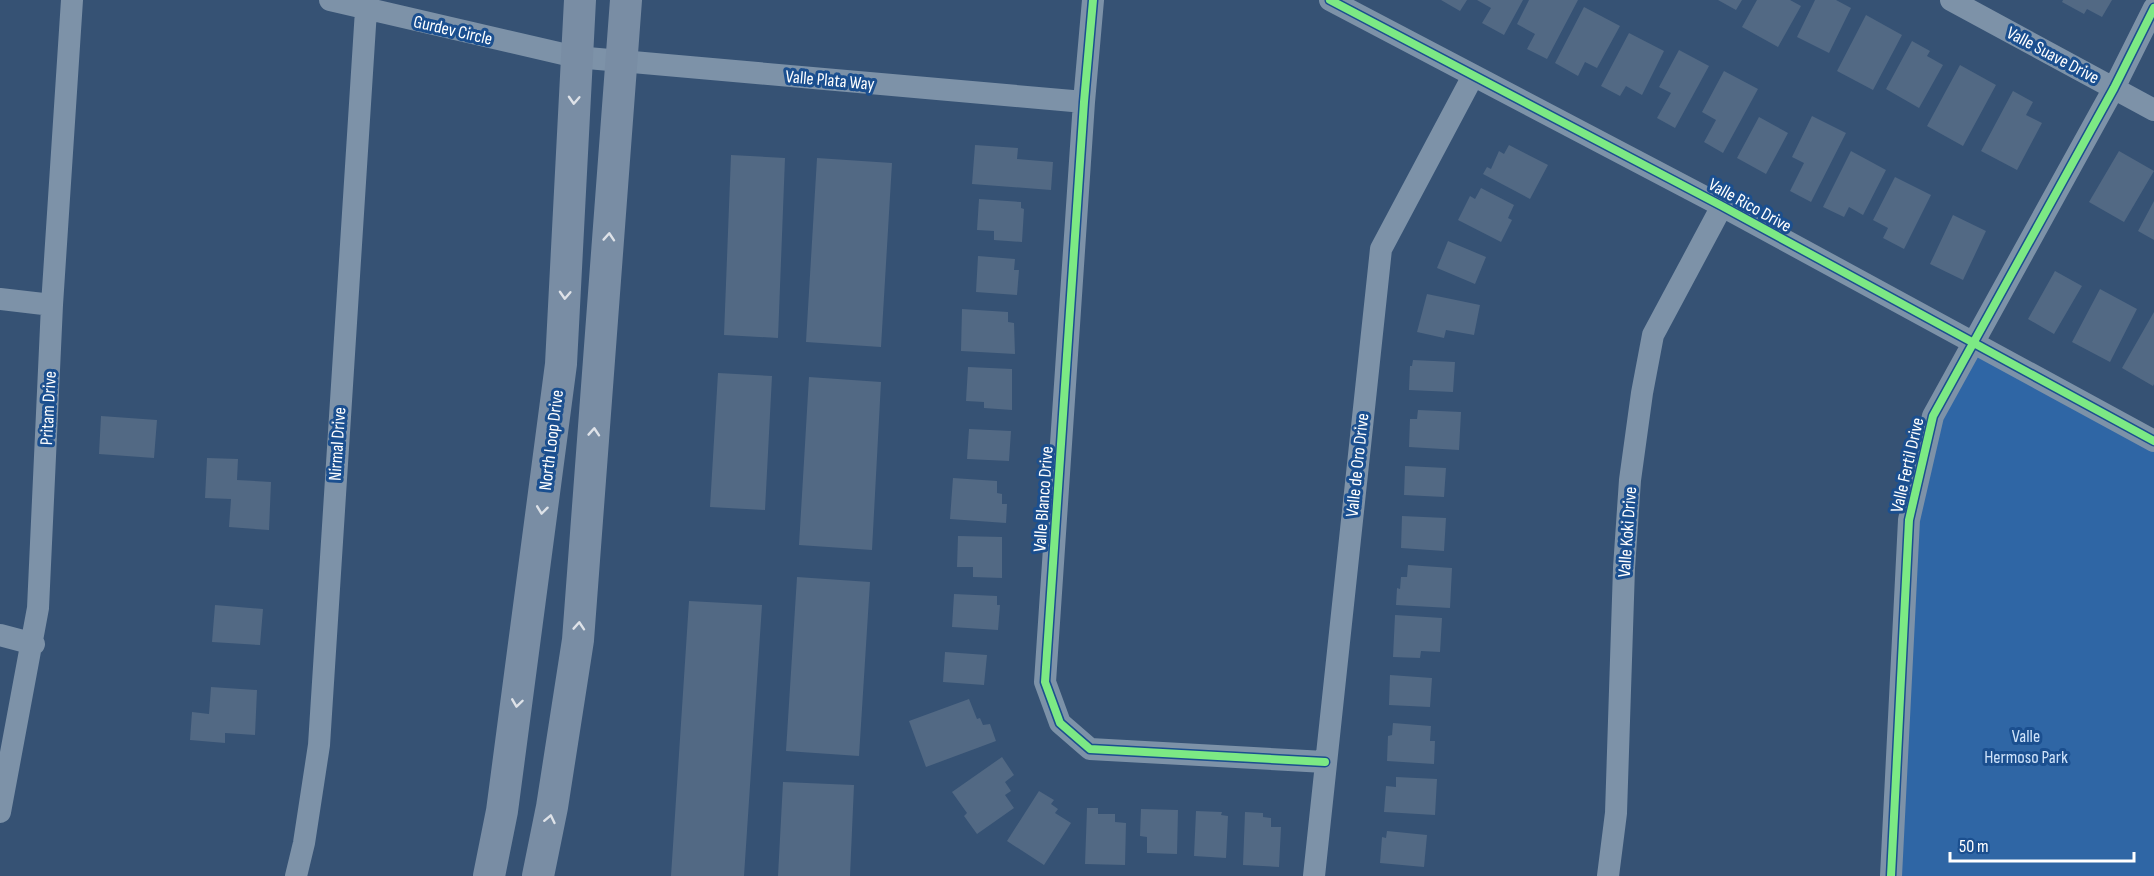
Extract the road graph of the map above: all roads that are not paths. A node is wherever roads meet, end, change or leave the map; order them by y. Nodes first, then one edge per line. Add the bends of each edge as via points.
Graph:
1 (72, 0) edge
2 (330, 0) edge
3 (580, 0) edge
4 (626, 0) edge
5 (1093, 0) edge
6 (1330, 0) edge
7 (1951, 0) edge
8 (2154, 8) edge
9 (366, 10) junction
10 (576, 57) junction
11 (622, 62) junction
12 (1473, 76) junction
13 (2114, 88) junction
14 (1084, 102) junction
15 (2154, 110) edge
16 (1722, 206) junction
17 (0, 299) edge
18 (52, 305) junction
19 (1972, 344) junction
20 (2154, 441) edge
21 (0, 634) edge
22 (34, 644) junction
23 (1325, 762) junction
24 (0, 812) edge
25 (296, 876) edge
26 (489, 876) edge
27 (538, 876) edge
28 (1314, 876) edge
29 (1608, 876) edge
30 (1891, 876) edge

1 - 18 street, Pritam Drive
2 - 9 street, Gurdev Circle
3 - 10 main road, North Loop Drive
4 - 11 main road
5 - 14 street, Valle Blanco Drive
6 - 12 street, Valle Rico Drive
7 - 13 street, Valle Suave Drive
8 - 13 street, Valle Fertil Drive
9 - 10 street, Gurdev Circle
9 - 25 street, Nirmal Drive via 319,745
10 - 11 street, Valle Plata Way
10 -> 26 main road, North Loop Drive via 561,364 502,811
11 - 14 street, Valle Plata Way
27 -> 11 main road via 578,640
12 - 16 street, Valle Rico Drive
12 - 23 street, Valle de Oro Drive via 1381,249
13 - 15 street, Valle Suave Drive
13 - 19 street, Valle Fertil Drive
14 - 23 street, Valle Blanco Drive via 1045,682 1060,723 1090,749
16 - 19 street, Valle Rico Drive
16 - 29 street, Valle Koki Drive via 1653,335 1642,393 1630,480 1616,813
17 - 18 street
18 - 22 street, Pritam Drive
19 - 20 street, Valle Rico Drive
19 - 30 street, Valle Fertil Drive via 1933,416 1909,520
21 - 22 street
22 - 24 street, Pritam Drive
23 - 28 street, Valle de Oro Drive

